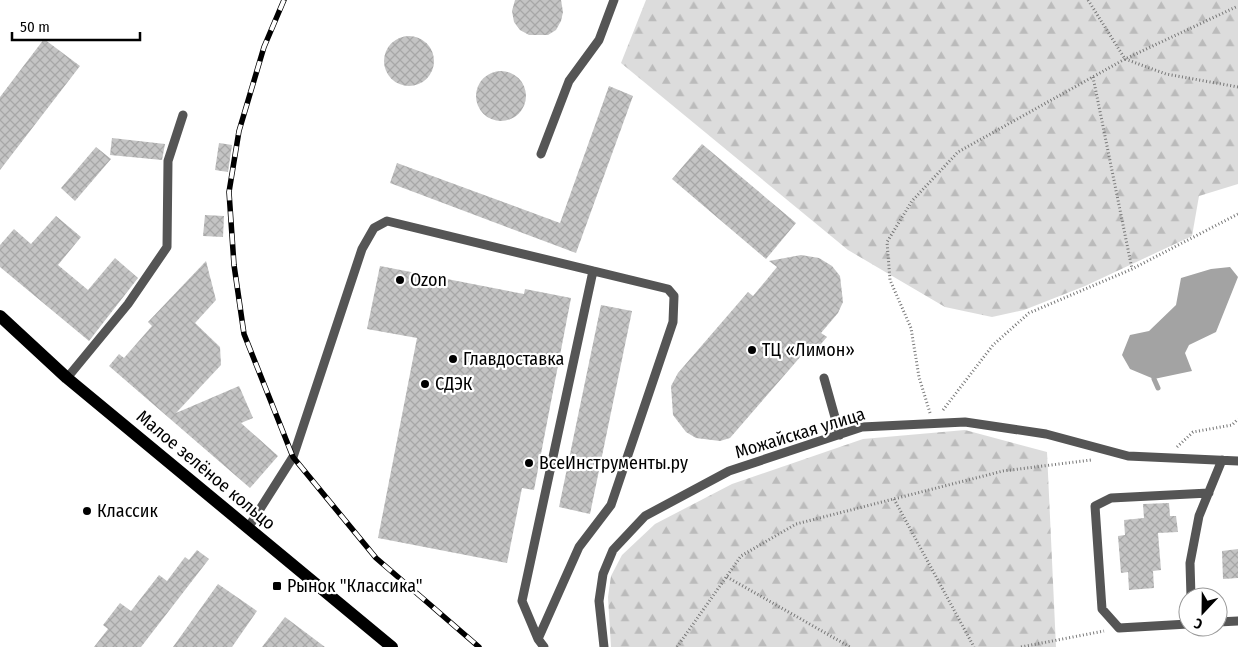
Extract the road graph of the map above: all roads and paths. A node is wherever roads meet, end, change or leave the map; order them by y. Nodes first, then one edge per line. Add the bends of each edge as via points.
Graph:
1 (614, 0) edge
2 (1088, 0) edge
3 (1238, 6) edge
4 (1125, 59) junction
5 (1093, 76) junction
6 (1238, 87) edge
7 (183, 115) dead end
8 (541, 154) dead end
9 (1238, 214) edge
10 (1132, 269) junction
11 (593, 271) junction
12 (0, 316) edge
13 (67, 378) junction
14 (824, 378) dead end
15 (1238, 419) edge
16 (933, 424) junction
17 (840, 435) junction
18 (1166, 457) junction
19 (1099, 459) dead end
20 (1222, 460) junction
21 (1238, 461) edge
22 (1208, 493) junction
23 (894, 499) junction
24 (248, 528) junction
25 (727, 577) junction
26 (1191, 587) edge
27 (1178, 625) edge
28 (1119, 628) junction
29 (538, 639) junction
30 (392, 647) edge
31 (544, 647) edge
32 (604, 647) edge
33 (678, 647) edge
34 (850, 647) edge
35 (974, 647) edge
36 (1022, 647) edge

1 - 8 lane via 599,40 569,81
2 - 4 path
3 - 4 path
4 - 5 path
4 - 6 path via 1166,74
5 - 10 path
5 - 16 path via 958,152 912,200 887,242 890,280 911,328 919,377
7 - 13 lane via 168,161 168,247 128,304
9 - 10 path
10 - 16 path via 1030,313 993,345
11 - 24 lane via 387,221 374,228 362,250 293,457
11 - 29 lane via 522,601
11 - 29 lane via 668,289 674,296 673,322 611,504 579,547
12 - 13 main road, Малое зелёное кольцо
13 - 24 main road, Малое зелёное кольцо
14 - 17 lane
15 - 18 path via 1232,425 1193,432
16 - 17 lane, Можайская улица via 862,427
16 - 18 lane, Можайская улица via 964,422 1046,434 1128,456
17 - 32 lane, Можайская улица via 729,471 646,516 613,550 603,574 599,600
18 - 20 lane, Можайская улица
19 - 23 path via 1003,471
20 - 21 lane, Можайская улица
20 - 22 lane
22 - 26 lane via 1199,516 1190,563
22 - 28 lane via 1111,498 1095,506 1102,609
23 - 25 path via 796,524 741,556
23 - 35 path
24 - 30 main road, Малое зелёное кольцо
25 - 33 path
25 - 34 path
27 - 28 lane
28 - 36 path
29 - 31 lane

